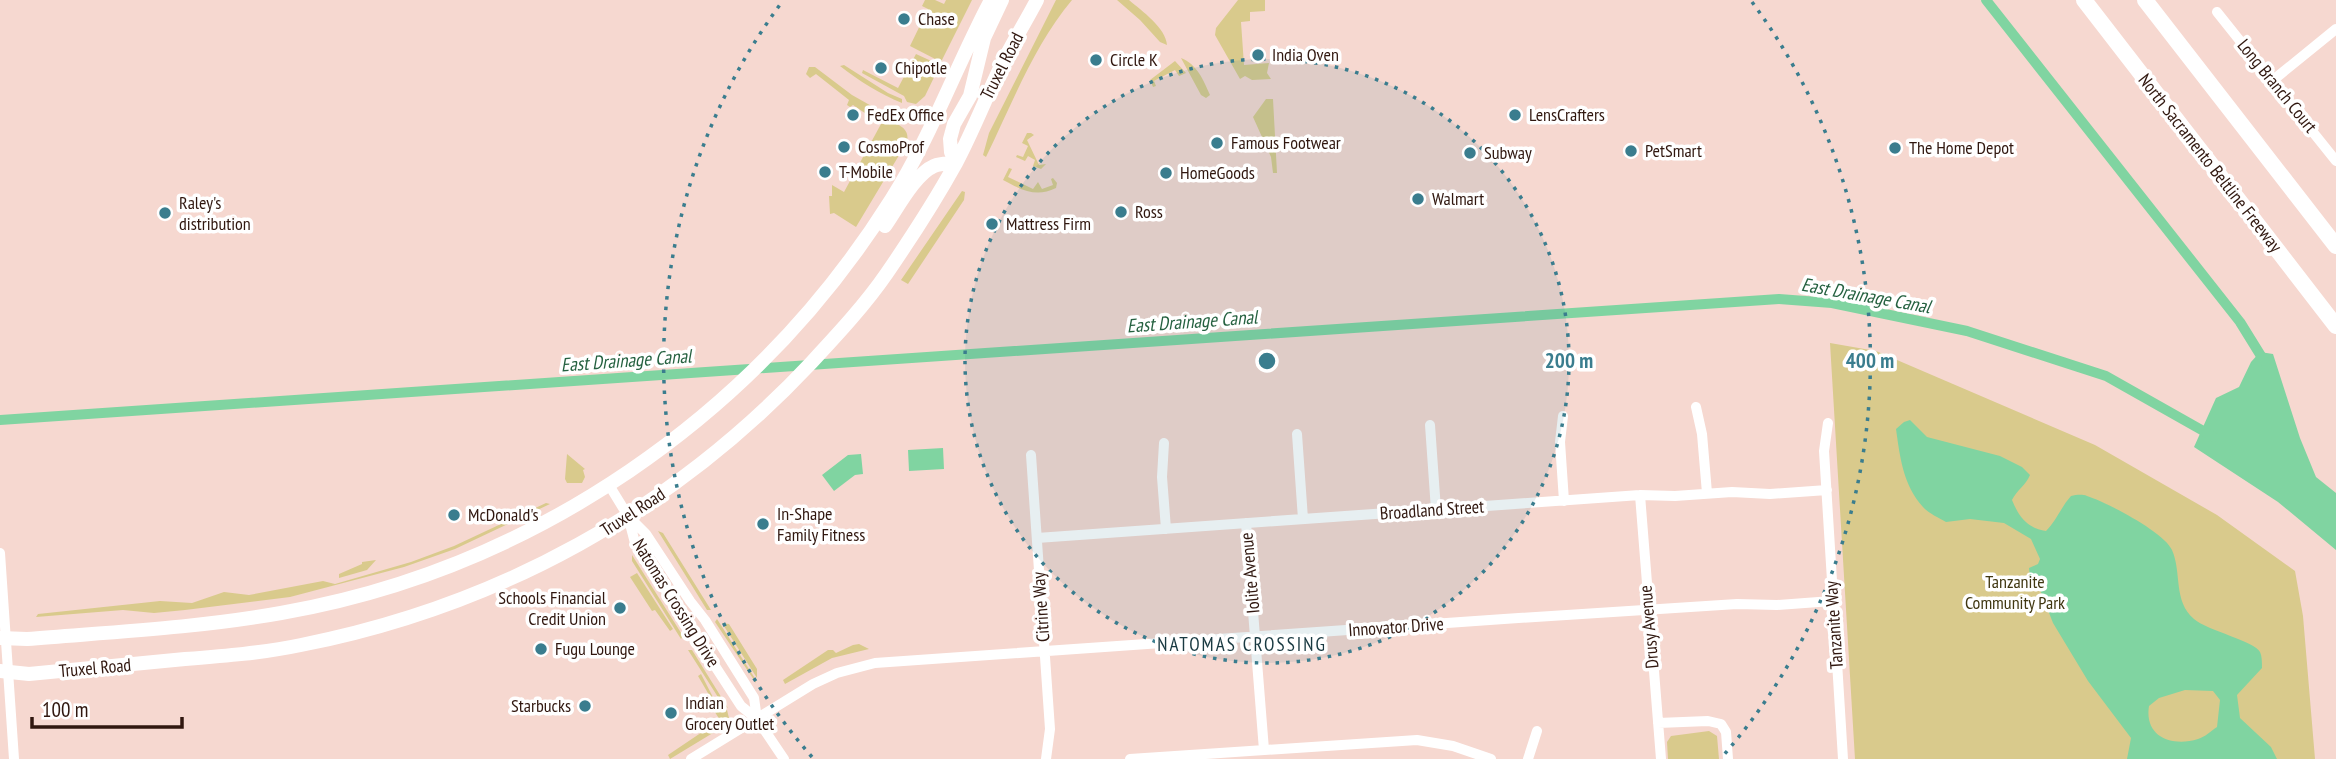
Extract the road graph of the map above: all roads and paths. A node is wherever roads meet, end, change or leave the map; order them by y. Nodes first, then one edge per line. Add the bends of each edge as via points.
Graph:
1 (991, 0) edge
2 (1002, 0) edge
3 (1037, 0) edge
4 (2072, 0) edge
5 (2084, 0) edge
6 (2145, 0) edge
7 (2217, 12) dead end
8 (2336, 29) edge
9 (2272, 81) junction
10 (2176, 118) junction
11 (2336, 161) edge
12 (956, 163) junction
13 (2336, 246) edge
14 (827, 290) junction
15 (2336, 326) edge
16 (1696, 407) dead end
17 (1563, 416) dead end
18 (1828, 423) dead end
19 (1430, 425) dead end
20 (1297, 434) dead end
21 (1164, 443) dead end
22 (1031, 455) dead end
23 (609, 485) junction
24 (1827, 490) junction
25 (1707, 493) junction
26 (1640, 495) junction
27 (1564, 501) junction
28 (1436, 510) junction
29 (628, 516) junction
30 (1303, 519) junction
31 (1246, 523) junction
32 (1166, 528) junction
33 (1037, 538) junction
34 (0, 552) edge
35 (1832, 601) junction
36 (1647, 610) junction
37 (1256, 637) junction
38 (2, 638) edge
39 (1044, 652) junction
40 (3, 671) edge
41 (757, 719) junction
42 (1658, 723) junction
43 (1537, 731) dead end
44 (1453, 746) junction
45 (1264, 750) junction
46 (1164, 758) edge
47 (14, 759) edge
48 (691, 759) edge
49 (783, 759) edge
50 (1048, 759) edge
51 (1130, 759) edge
52 (1450, 759) edge
53 (1492, 759) edge
54 (1528, 759) edge
55 (1661, 759) edge
56 (1728, 759) edge
57 (1843, 759) edge

1 - 14 main road, Truxel Road via 893,197
2 - 12 main road via 984,38 970,96 954,124 950,139
3 - 12 main road, Truxel Road
4 - 10 highway
5 - 10 highway, North Sacramento Beltline Freeway
6 - 13 highway
7 - 9 street, Long Branch Court
8 - 9 street
9 - 11 street, Long Branch Court
10 - 15 highway, North Sacramento Beltline Freeway
12 - 14 main road via 930,168 919,178 867,253 843,281
12 - 29 main road, Truxel Road via 884,278 783,393 693,472
14 - 23 main road, Truxel Road via 727,396
16 - 25 street
17 - 27 street
18 - 24 street, Tanzanite Way
19 - 28 street
20 - 30 street
21 - 32 street
22 - 33 street, Citrine Way
23 - 29 street, Natomas Crossing Drive
23 - 38 main road, Truxel Road via 495,548 364,594 228,621
24 - 25 street, Broadland Street
24 - 35 street, Tanzanite Way
25 - 26 street, Broadland Street
26 - 27 street, Broadland Street
26 - 36 street, Drusy Avenue
27 - 28 street, Broadland Street
28 - 30 street, Broadland Street
29 - 40 main road, Truxel Road via 517,577 363,631 299,646 219,656 29,674
29 - 41 street, Natomas Crossing Drive via 635,543 741,706
29 - 41 street, Natomas Crossing Drive via 646,534 712,631 754,698
30 - 31 street, Broadland Street
31 - 32 street, Broadland Street
31 - 37 street, Iolite Avenue
32 - 33 street, Broadland Street
33 - 39 street, Citrine Way
34 - 38 street
35 - 36 street, Innovator Drive
35 - 57 street, Tanzanite Way
36 - 37 street, Innovator Drive
36 - 42 street, Drusy Avenue
37 - 39 street, Innovator Drive
37 - 45 street, Iolite Avenue
38 - 40 street
39 - 41 street, Innovator Drive via 862,666 813,684
39 - 50 street, Citrine Way
40 - 47 street
41 - 48 street, Innovator Drive
41 - 49 street, Natomas Crossing Drive
42 - 55 street, Drusy Avenue
42 - 56 street via 1721,724
43 - 54 street
44 - 45 street via 1398,740
44 - 52 street
44 - 53 street
45 - 46 street
46 - 51 street

